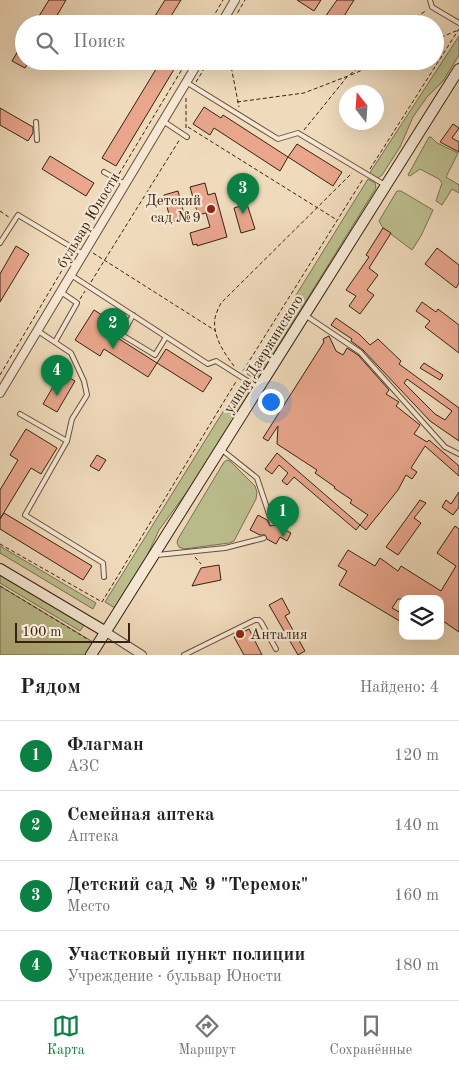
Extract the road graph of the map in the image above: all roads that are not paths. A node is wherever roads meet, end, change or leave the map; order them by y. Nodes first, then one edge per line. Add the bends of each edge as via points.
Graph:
1 (235, 0) edge
2 (430, 0) edge
3 (226, 15) edge
4 (459, 23) edge
5 (459, 69) edge
6 (193, 70) edge
7 (186, 82) junction
8 (162, 121) junction
9 (36, 122) dead end
10 (185, 135) road end
11 (37, 140) dead end
12 (104, 172) dead end
13 (126, 184) junction
14 (386, 186) junction
15 (0, 243) edge
16 (87, 253) junction
17 (71, 274) junction
18 (61, 292) junction
19 (133, 315) junction
20 (305, 315) junction
21 (38, 331) junction
22 (166, 337) junction
23 (54, 342) junction
24 (259, 388) junction
25 (1, 389) edge
26 (20, 414) dead end
27 (67, 441) junction
28 (221, 449) junction
29 (459, 454) edge
30 (272, 523) dead end
31 (264, 538) dead end
32 (155, 555) junction
33 (0, 568) edge
34 (104, 577) dead end
35 (106, 632) junction
36 (276, 649) dead end
37 (91, 655) edge
38 (142, 655) edge
39 (184, 655) edge

1 - 3 street
2 - 4 lane via 432,7
5 - 14 main road, улица Дзержинского
6 - 7 street, бульвар Юности
7 - 8 street, бульвар Юности
7 - 14 lane via 278,139 298,133
8 - 10 lane
8 - 13 street, бульвар Юности
9 - 11 lane
12 - 13 lane
13 - 16 street, бульвар Юности
14 - 20 main road, улица Дзержинского
15 - 16 lane via 18,215
16 - 17 street, бульвар Юности
17 - 18 street, бульвар Юности
17 - 19 lane
18 - 21 street, бульвар Юности
18 - 23 lane via 77,303
19 - 22 lane
19 - 22 lane via 122,334 155,355
20 - 24 main road, улица Дзержинского
20 - 29 lane via 360,352 445,447
21 - 23 lane
21 - 25 street, бульвар Юности
22 - 24 lane via 208,364 216,361
23 - 27 lane via 72,353 87,395 72,419
24 - 28 main road, улица Дзержинского
26 - 27 lane
27 - 34 lane via 25,515 103,563
28 - 30 lane via 257,478
28 - 32 main road, улица Дзержинского
31 - 32 lane via 225,548
32 - 35 main road, улица Дзержинского
33 - 35 main road
35 - 37 main road, улица Дзержинского
35 - 38 street
36 - 39 lane via 259,620

